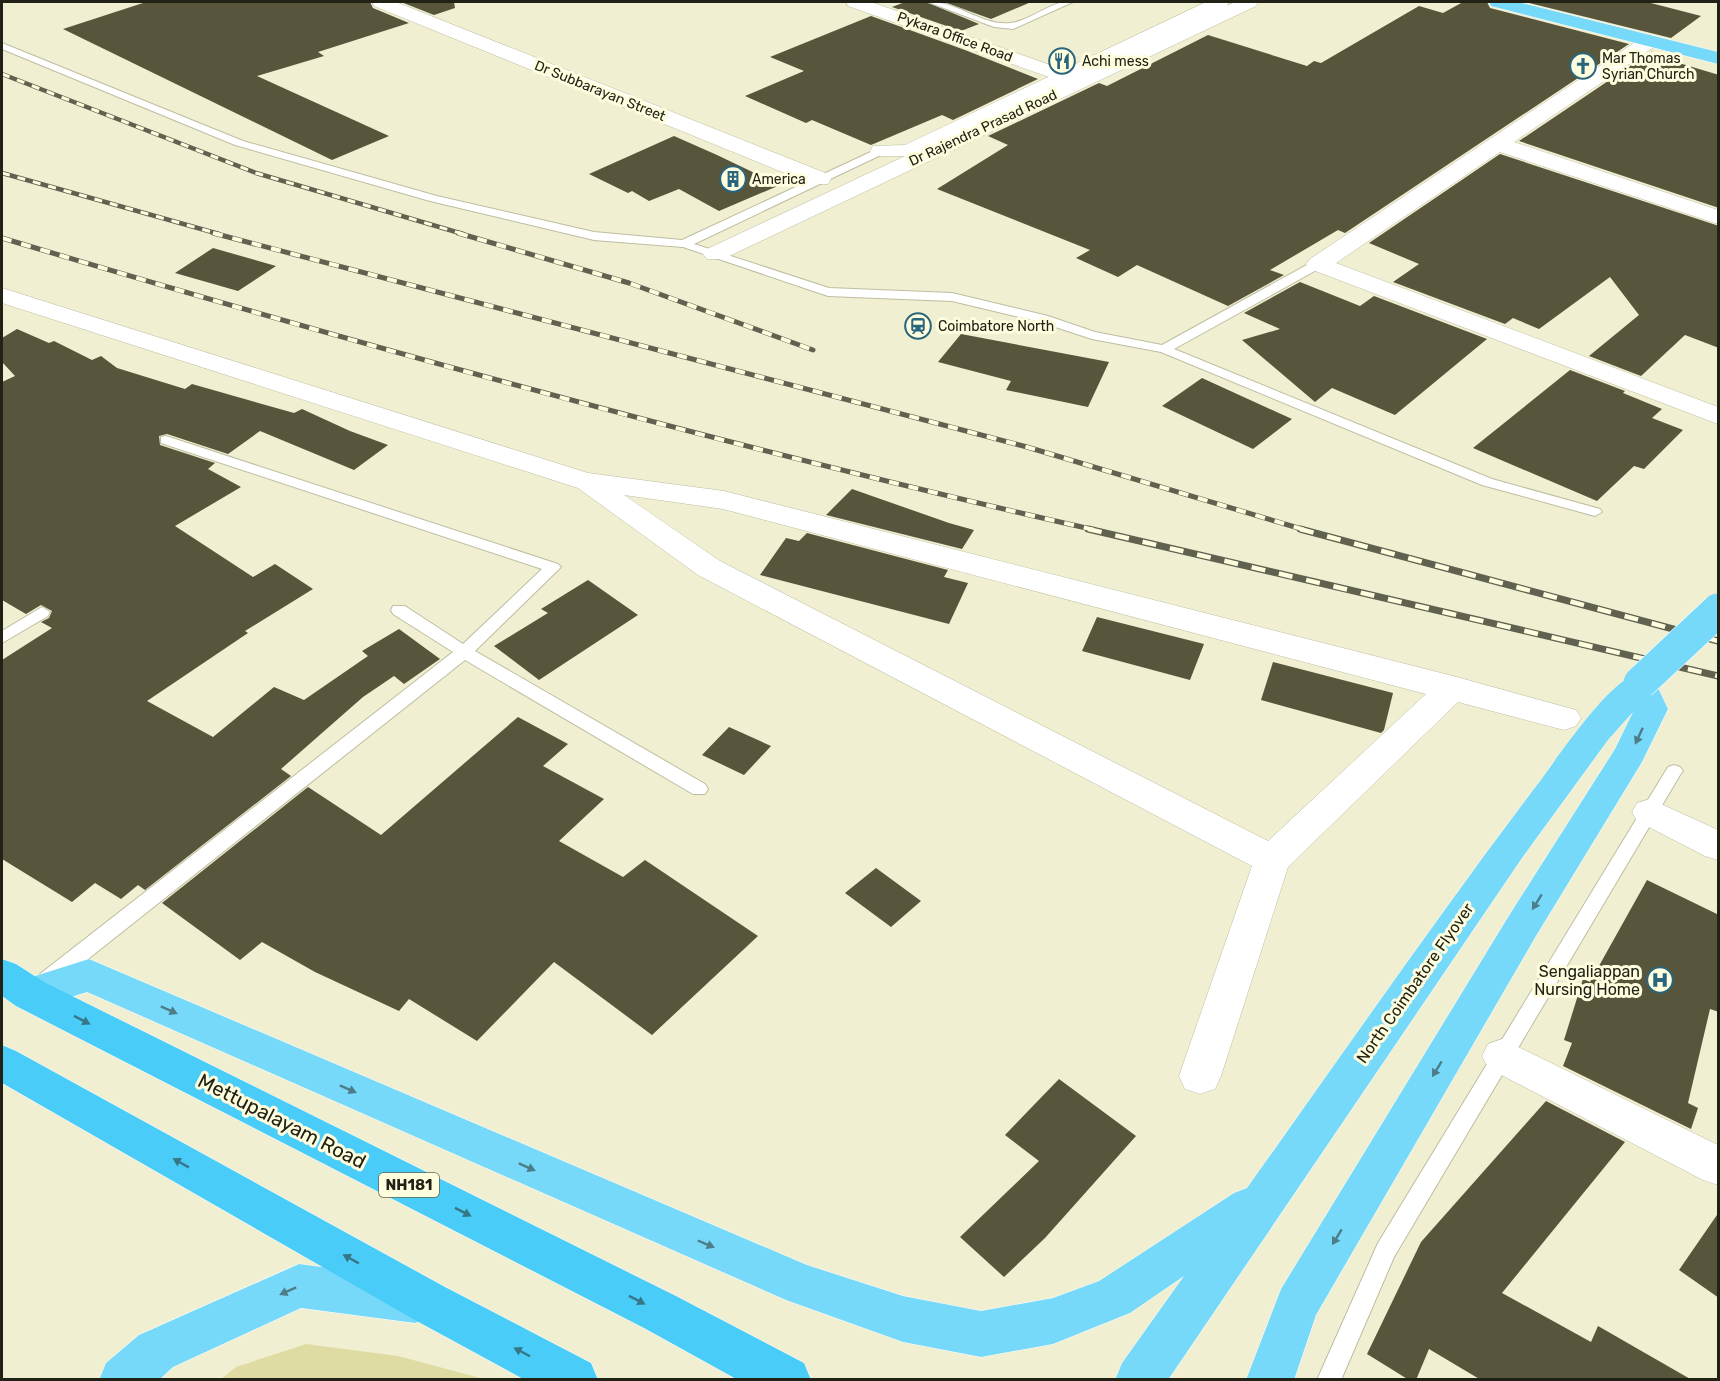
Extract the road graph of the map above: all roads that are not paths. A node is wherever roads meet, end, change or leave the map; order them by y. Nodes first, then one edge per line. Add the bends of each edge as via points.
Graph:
1 (381, 2) edge
2 (855, 2) edge
3 (933, 2) edge
4 (1068, 2) edge
5 (1200, 2) edge
6 (1220, 2) edge
7 (1249, 2) edge
8 (1498, 2) edge
9 (1650, 41) junction
10 (2, 46) edge
11 (1719, 58) edge
12 (1061, 75) junction
13 (1498, 144) junction
14 (881, 151) joint
15 (820, 179) junction
16 (1719, 217) edge
17 (684, 244) junction
18 (715, 254) junction
19 (1318, 264) junction
20 (2, 295) edge
21 (1164, 349) junction
22 (1719, 416) edge
23 (166, 440) dead end
24 (584, 481) junction
25 (1595, 512) dead end
26 (399, 610) dead end
27 (1719, 610) edge
28 (42, 612) dead end
29 (2, 638) edge
30 (464, 652) junction
31 (1640, 682) junction
32 (1453, 687) junction
33 (1564, 718) dead end
34 (1674, 771) dead end
35 (699, 789) dead end
36 (1650, 812) junction
37 (1719, 846) edge
38 (1272, 860) junction
39 (16, 984) edge
40 (1502, 1056) junction
41 (2, 1063) edge
42 (1200, 1076) dead end
43 (1719, 1166) edge
44 (1265, 1197) junction
45 (429, 1302) junction
46 (123, 1380) edge
47 (574, 1380) edge
48 (787, 1380) edge
49 (1139, 1380) edge
50 (1270, 1380) edge
51 (1329, 1380) edge

1 - 15 street, Dr Subbarayan Street
2 - 12 street, Pykara Office Road
3 - 4 lane via 997,25 1013,26
5 - 12 street
6 - 12 street
7 - 18 street, Dr Rajendra Prasad Road
8 - 9 main road
9 - 11 main road
9 - 13 street
10 - 17 lane via 239,143 434,199 594,236
12 - 14 street via 909,151
13 - 16 street
13 - 19 street
14 - 15 lane
15 - 17 lane
17 - 18 lane
18 - 21 lane via 828,292 952,297
19 - 21 lane
19 - 22 street
20 - 24 street
21 - 25 lane via 1487,482
23 - 30 lane via 553,567
24 - 32 street via 724,500
24 - 38 street via 709,568
26 - 30 lane
27 - 31 main road, North Coimbatore Flyover, bridge
28 - 29 lane
30 - 35 lane
30 - 39 lane
31 - 44 main road, North Coimbatore Flyover via 1596,731 1509,848
31 -> 50 main road via 1652,709 1630,753 1297,1305
32 - 33 street
32 - 38 street
34 - 36 lane
36 - 37 street
36 - 40 lane
38 - 42 street
39 -> 44 main road via 89,975 802,1285 903,1319 981,1334 1053,1321 1114,1297
39 -> 48 highway, Mettupalayam Road / NH181
40 - 43 street
40 - 51 lane via 1386,1250
45 -> 41 highway
44 - 49 main road, North Coimbatore Flyover
45 -> 46 main road via 299,1287 156,1351
47 -> 45 highway

